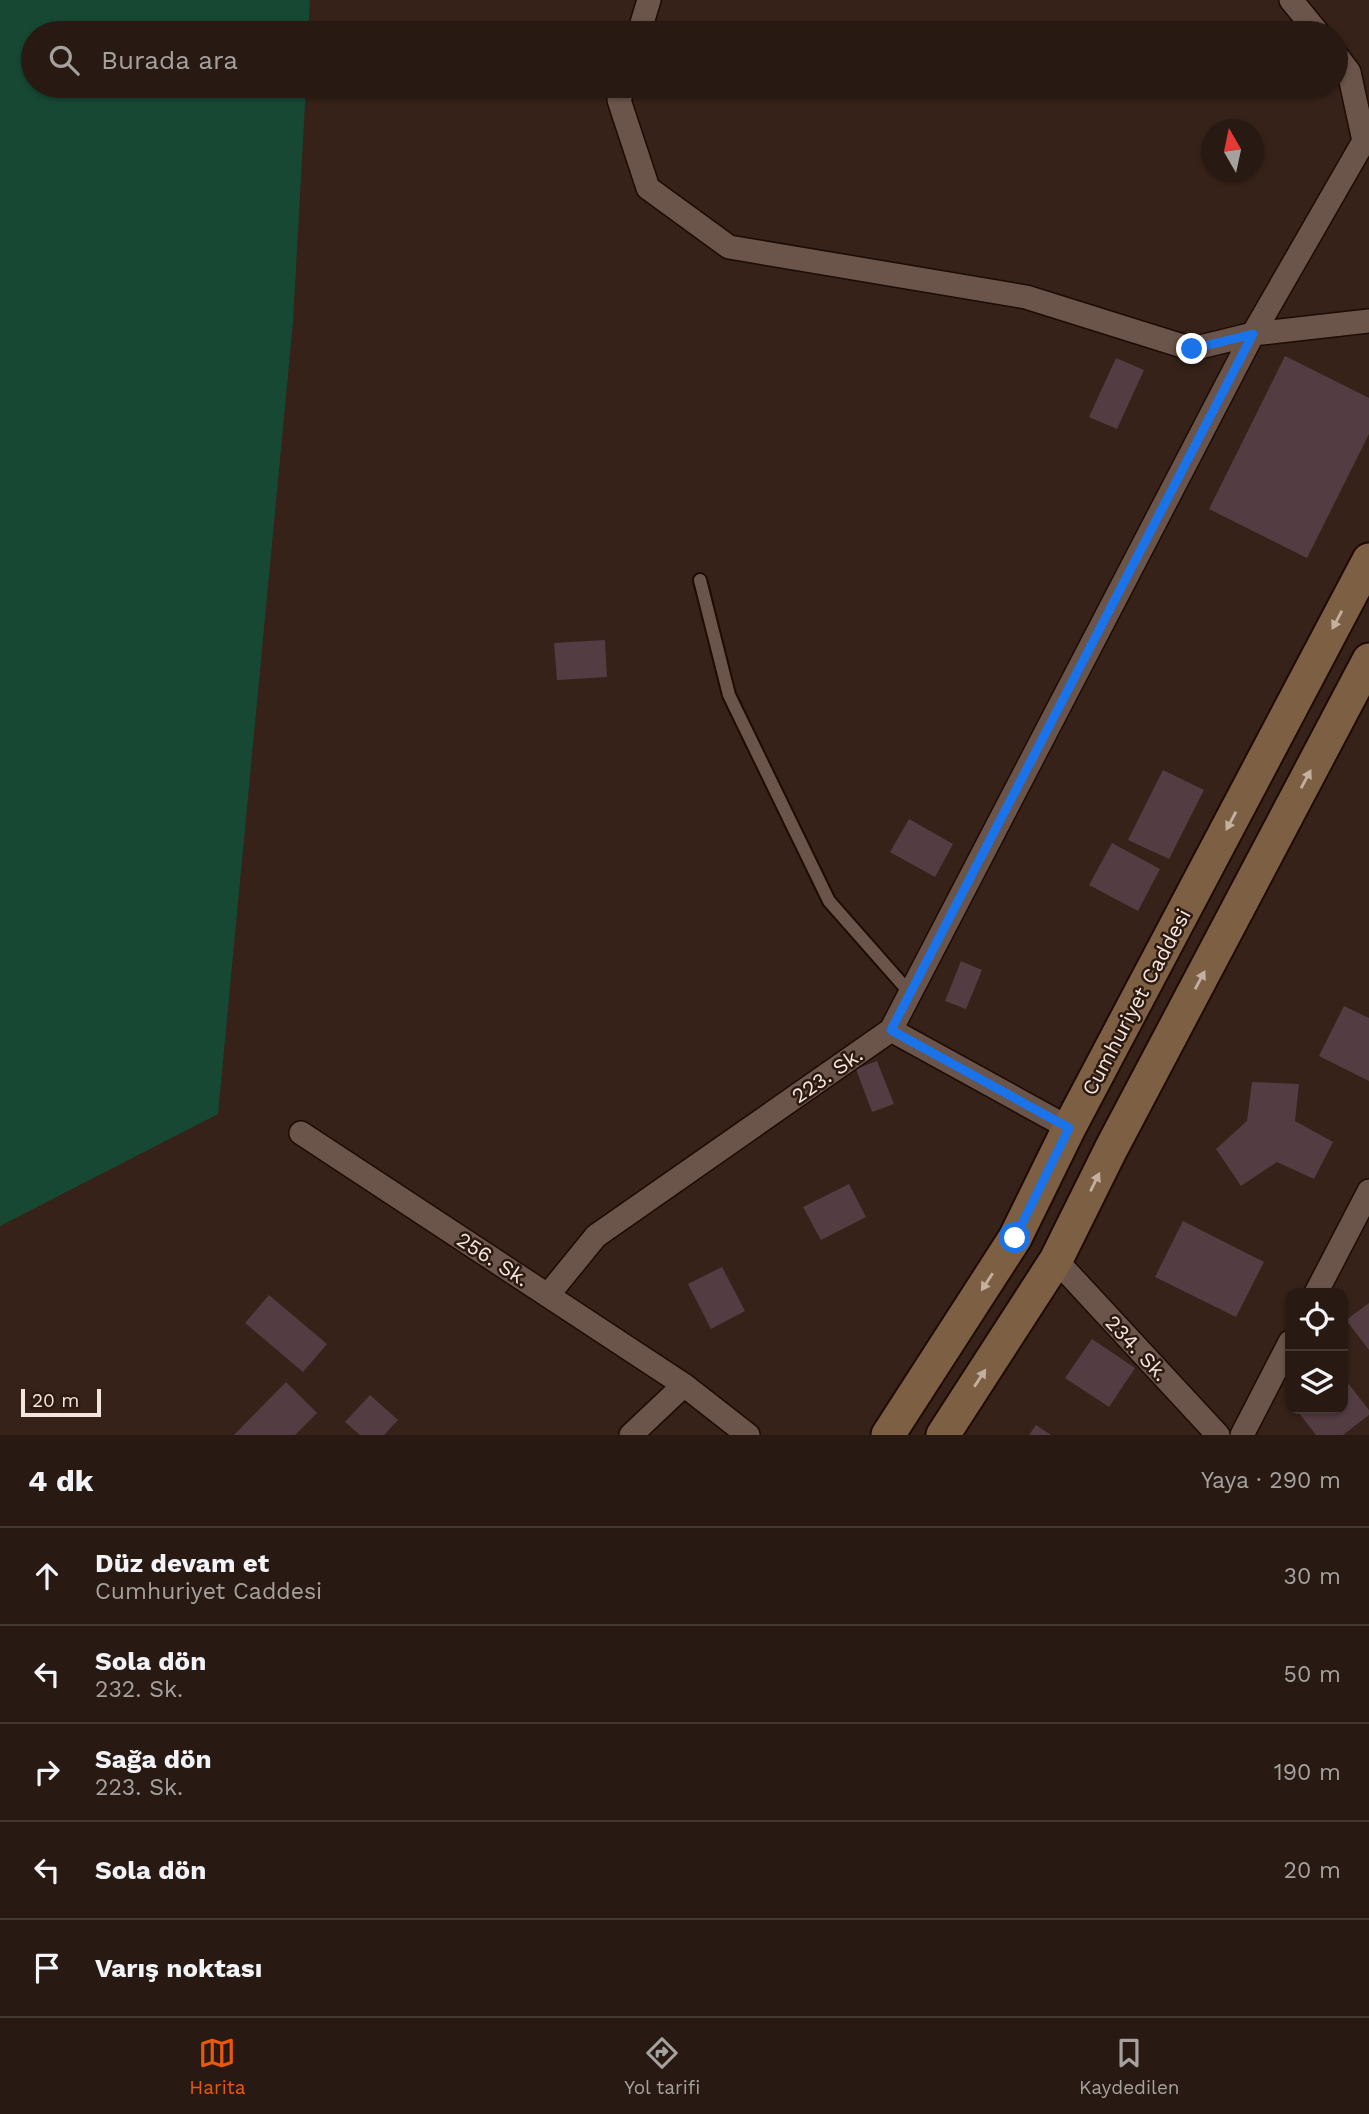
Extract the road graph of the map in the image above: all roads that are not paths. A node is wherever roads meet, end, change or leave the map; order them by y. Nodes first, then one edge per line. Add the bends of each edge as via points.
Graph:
1 (649, 0) edge
2 (1291, 0) edge
3 (643, 21) edge
4 (1308, 21) edge
5 (1348, 71) edge
6 (620, 98) edge
7 (1369, 321) edge
8 (1253, 334) junction
9 (1369, 560) edge
10 (700, 580) dead end
11 (1369, 660) edge
12 (910, 993) junction
13 (891, 1030) junction
14 (1069, 1128) junction
15 (301, 1133) dead end
16 (1369, 1191) edge
17 (1056, 1260) junction
18 (1319, 1288) edge
19 (548, 1295) junction
20 (1285, 1351) edge
21 (684, 1385) junction
22 (631, 1435) edge
23 (748, 1435) edge
24 (888, 1435) edge
25 (943, 1435) edge
26 (1218, 1435) edge
27 (1242, 1435) edge

1 - 3 street
2 - 4 street
5 - 8 street, 223. Sk. via 1364,141
6 - 8 street via 648,188 729,247 1026,297 1192,349
7 - 8 street
8 - 12 street, 223. Sk.
9 -> 14 street, Cumhuriyet Caddesi
10 - 12 lane via 729,695 829,901
17 -> 11 street
12 - 13 street, 223. Sk.
13 - 14 street
13 - 19 street, 223. Sk. via 596,1236
14 -> 24 street, Cumhuriyet Caddesi via 1015,1238
15 - 19 street, 256. Sk.
16 - 18 street
25 -> 17 street
17 - 26 street, 234. Sk.
19 - 21 street, 256. Sk.
20 - 27 street
21 - 22 street
21 - 23 street, 256. Sk.

